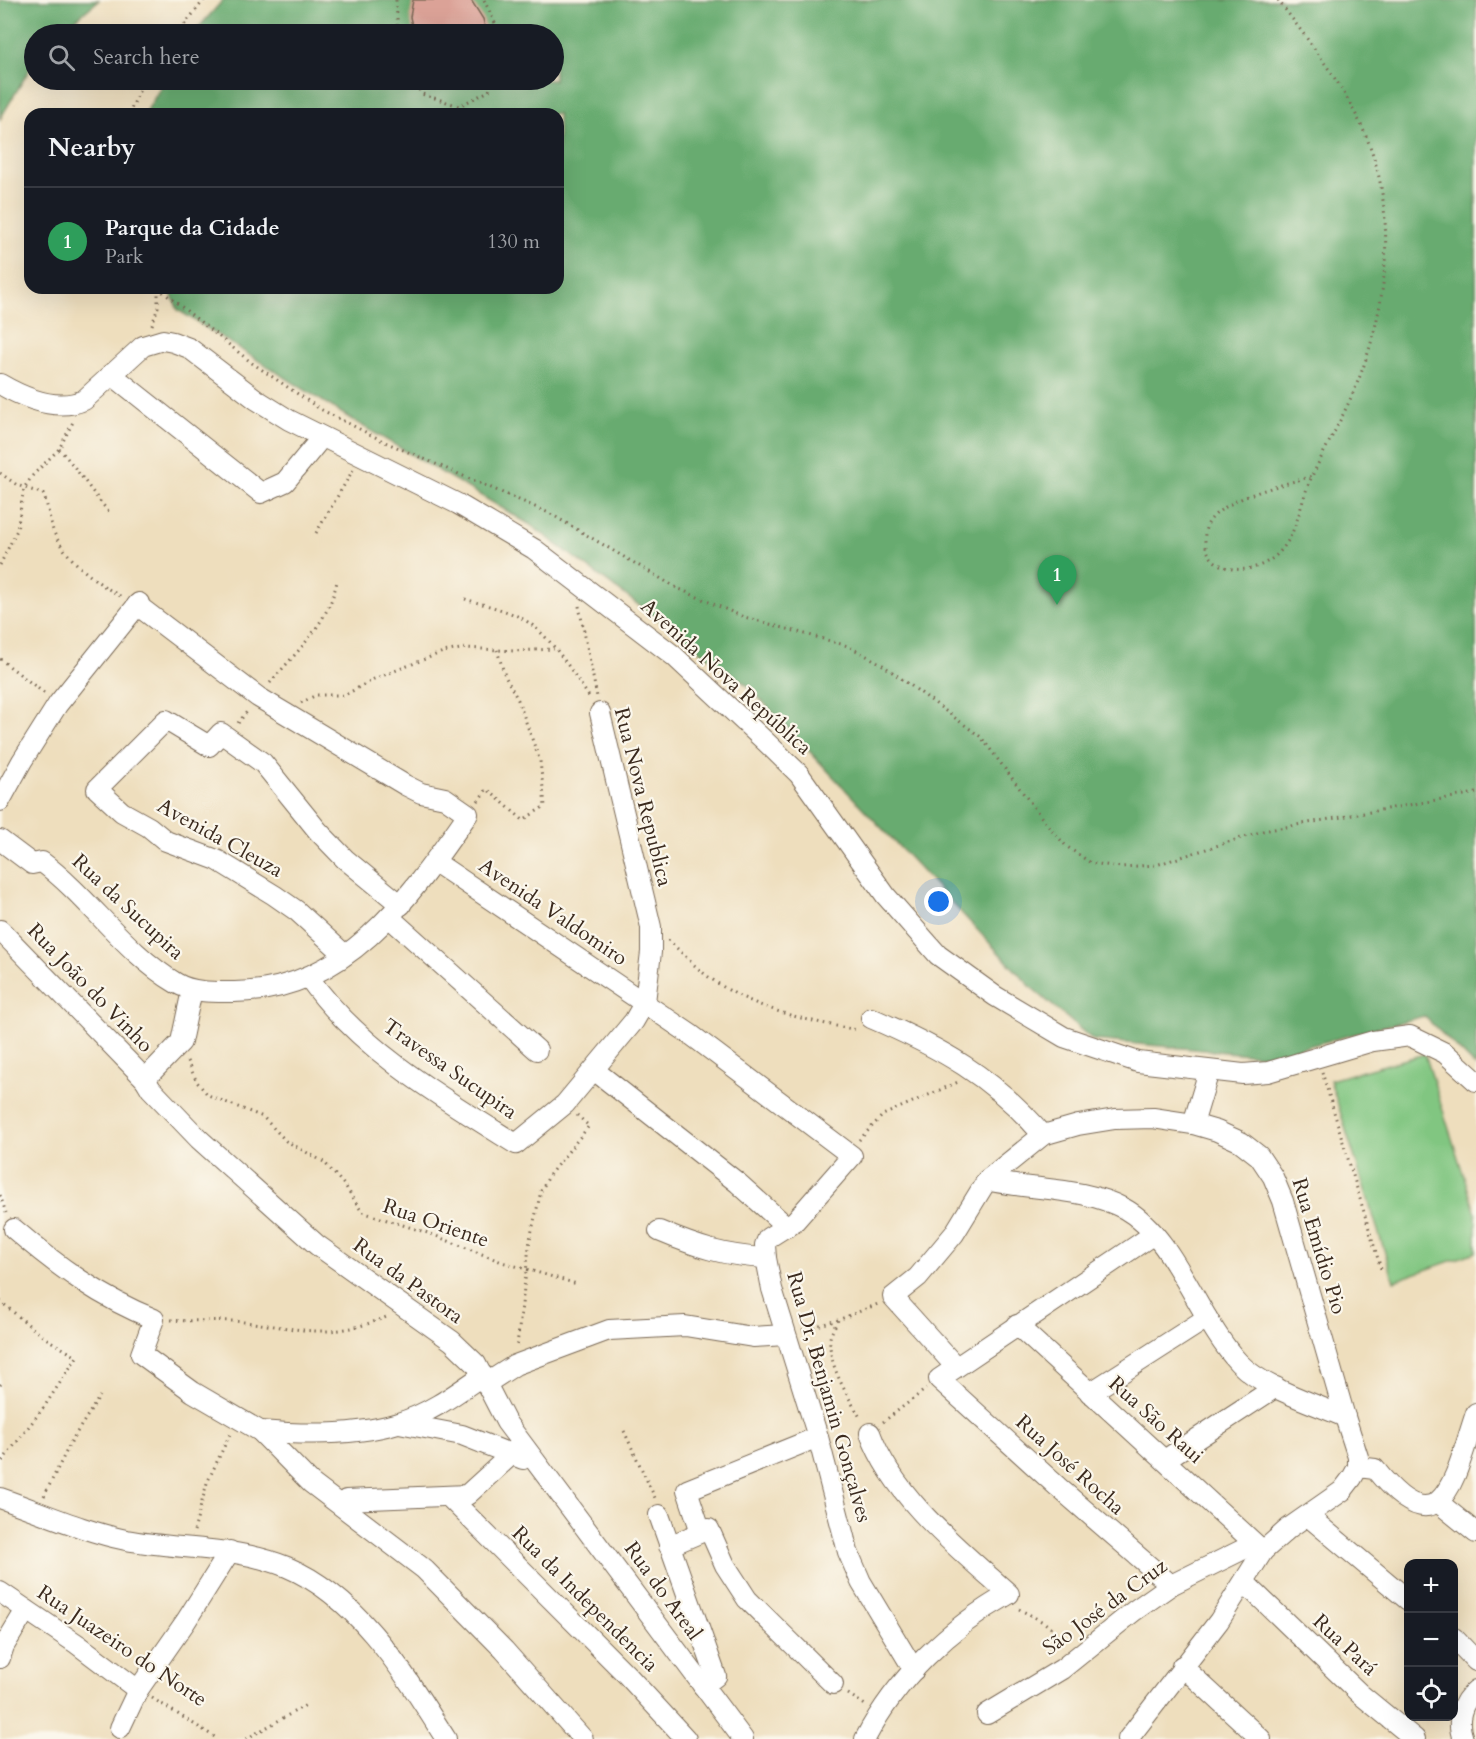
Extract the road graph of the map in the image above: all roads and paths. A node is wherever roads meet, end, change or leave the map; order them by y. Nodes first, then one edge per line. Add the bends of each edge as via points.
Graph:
1 (204, 0) edge
2 (396, 0) edge
3 (484, 0) edge
4 (1278, 0) edge
5 (185, 24) edge
6 (397, 24) edge
7 (495, 24) edge
8 (140, 90) edge
9 (419, 90) edge
10 (489, 90) edge
11 (132, 108) edge
12 (157, 294) edge
13 (166, 294) edge
14 (142, 346) junction
15 (111, 374) junction
16 (0, 384) edge
17 (76, 404) junction
18 (322, 437) junction
19 (59, 449) junction
20 (363, 456) junction
21 (0, 473) edge
22 (1312, 476) junction
23 (24, 488) junction
24 (111, 514) dead end
25 (316, 533) dead end
26 (0, 565) edge
27 (574, 579) junction
28 (337, 581) dead end
29 (465, 599) dead end
30 (138, 604) junction
31 (554, 649) junction
32 (497, 650) junction
33 (0, 659) edge
34 (258, 697) junction
35 (58, 704) junction
36 (284, 713) junction
37 (600, 713) junction
38 (227, 737) junction
39 (1476, 793) edge
40 (0, 801) edge
41 (468, 814) junction
42 (0, 840) edge
43 (435, 862) junction
44 (395, 911) junction
45 (0, 930) edge
46 (651, 943) junction
47 (345, 955) junction
48 (309, 978) junction
49 (192, 990) junction
50 (645, 1002) junction
51 (868, 1025) joint
52 (181, 1042) junction
53 (537, 1050) dead end
54 (1317, 1057) junction
55 (594, 1070) junction
56 (1209, 1071) junction
57 (975, 1072) junction
58 (145, 1079) junction
59 (1476, 1081) edge
60 (565, 1104) junction
61 (1193, 1124) junction
62 (1043, 1135) junction
63 (217, 1154) joint
64 (850, 1155) junction
65 (987, 1180) junction
66 (787, 1227) junction
67 (14, 1229) dead end
68 (659, 1231) dead end
69 (1154, 1234) junction
70 (766, 1258) junction
71 (527, 1269) junction
72 (1381, 1269) dead end
73 (577, 1284) dead end
74 (893, 1297) junction
75 (0, 1301) edge
76 (406, 1309) junction
77 (1207, 1318) junction
78 (154, 1319) junction
79 (838, 1320) junction
80 (1017, 1325) junction
81 (785, 1335) junction
82 (515, 1365) junction
83 (956, 1367) junction
84 (939, 1378) junction
85 (485, 1379) junction
86 (4, 1381) dead end
87 (0, 1385) edge
88 (1276, 1387) junction
89 (1090, 1393) junction
90 (100, 1395) dead end
91 (1476, 1413) edge
92 (1345, 1417) junction
93 (238, 1419) junction
94 (399, 1423) junction
95 (260, 1431) junction
96 (624, 1431) dead end
97 (870, 1433) junction
98 (818, 1437) junction
99 (512, 1454) junction
100 (1166, 1459) junction
101 (0, 1464) edge
102 (1358, 1467) junction
103 (544, 1470) junction
104 (448, 1496) junction
105 (0, 1498) edge
106 (340, 1500) junction
107 (1439, 1503) junction
108 (37, 1511) junction
109 (659, 1515) joint
110 (1308, 1516) junction
111 (701, 1532) junction
112 (1476, 1533) edge
113 (669, 1546) junction
114 (190, 1547) junction
115 (1259, 1548) junction
116 (230, 1551) junction
117 (1245, 1583) junction
118 (1171, 1585) junction
119 (0, 1592) edge
120 (1005, 1597) junction
121 (1404, 1597) edge
122 (26, 1610) junction
123 (1458, 1643) edge
124 (1081, 1653) junction
125 (0, 1658) edge
126 (1476, 1661) edge
127 (1182, 1666) junction
128 (914, 1670) junction
129 (833, 1684) joint
130 (703, 1686) junction
131 (138, 1690) junction
132 (1476, 1690) edge
133 (306, 1705) dead end
134 (879, 1714) junction
135 (987, 1714) dead end
136 (120, 1728) dead end
137 (869, 1737) edge
138 (218, 1739) edge
139 (246, 1739) edge
140 (446, 1739) edge
141 (583, 1739) edge
142 (686, 1739) edge
143 (743, 1739) edge
144 (1128, 1739) edge
145 (1261, 1739) edge
146 (1415, 1739) edge
147 (1463, 1739) edge

1 - 5 path
2 - 6 path
3 - 7 path
4 - 22 path via 1320,55 1350,105 1374,157 1386,213 1384,277 1373,332 1361,374
8 - 11 path
9 - 10 path via 459,106
12 - 14 path via 154,323
13 - 39 path via 252,363 329,414 549,513 677,588 741,616 848,646 880,663 981,737 1059,838 1091,863 1121,867 1156,865 1263,831
14 - 15 street
14 - 18 street, Avenida Nova República via 163,340 189,348 268,408
15 - 17 street
15 - 18 street via 261,493 285,482
16 - 17 street via 51,404
17 - 19 path via 73,424
18 - 20 street, Avenida Nova República
19 - 23 path
19 - 24 path
20 - 25 path
20 - 27 street, Avenida Nova República via 497,526
21 - 23 path
22 - 22 path via 1229,505 1212,516 1205,529 1204,546 1213,560 1230,571 1251,570 1271,561 1298,524
23 - 26 path via 16,530
23 - 30 path via 43,494 53,531 79,565 111,591
27 - 37 path
27 - 56 street, Avenida Nova República via 674,656 799,774 886,896 938,955 962,975 1035,1022 1090,1048 1138,1062
28 - 34 path via 326,615
29 - 31 path, Rua Nova Republica via 525,620
30 - 34 street
30 - 35 street
31 - 32 path
31 - 37 path, Rua Nova Republica
32 - 36 path via 466,648 443,652 345,694 316,695
32 - 41 path via 540,761 545,806 523,820 488,789
33 - 35 path
34 - 36 street
34 - 38 path
35 - 40 street
36 - 41 street via 421,794 445,798
37 - 46 street, Rua Nova Republica via 649,917
38 - 44 street via 263,763 318,831
38 - 47 street, Avenida Cleuza via 221,733 209,746 166,720 98,789 122,812 166,840 218,860 274,895
41 - 43 street, Rua da Sucupira
42 - 49 street, Rua da Sucupira via 32,864 42,862 144,960 178,985
43 - 44 street, Rua da Sucupira
43 - 50 street, Avenida Valdomiro
44 - 47 street, Rua da Sucupira
44 - 53 street
45 - 58 street, Rua João do Vinho
46 - 50 street, Rua Nova Republica
46 - 51 path via 668,940 713,981 755,1001 820,1023
47 - 48 street, Rua da Sucupira
48 - 49 street, Rua da Sucupira via 255,992
48 - 60 street, Travessa Sucupira via 331,1007 382,1053 516,1144
49 - 52 street
50 - 55 street
50 - 64 street, Avenida Valdomiro
51 - 57 street via 928,1042
52 - 58 street
52 - 71 path, Rua Oriente via 197,1082 208,1095 263,1117 286,1141 324,1162 362,1212
54 - 56 street, Avenida Nova República via 1268,1072
54 - 59 street, Avenida Nova República via 1373,1041 1410,1036 1445,1053
54 - 72 path
55 - 60 street
55 - 66 street via 738,1183
56 - 61 street
57 - 62 street via 1004,1094
57 - 64 path via 883,1115
58 - 63 street, Rua João do Vinho
60 - 71 path via 590,1126 550,1174 541,1191
61 - 62 street, Rua Emídio Pio via 1153,1118 1115,1119
61 - 92 street, Rua Emídio Pio via 1241,1142 1260,1156 1273,1177
62 - 65 street
63 - 76 street, Rua da Pastora via 317,1245
64 - 66 street, Rua Dr, Benjamin Gonçalves
65 - 69 street via 1063,1189 1107,1201 1127,1210
65 - 74 street via 940,1250 918,1277
66 - 70 street, Rua Dr, Benjamin Gonçalves via 768,1239
67 - 78 street via 96,1291
68 - 70 street via 699,1249
69 - 77 street
69 - 80 street
70 - 81 street, Rua Dr, Benjamin Gonçalves
71 - 73 path, Rua Oriente
71 - 82 path
74 - 79 path
74 - 83 street
75 - 101 path via 42,1336 77,1357
76 - 78 path via 365,1326 336,1332 306,1333 244,1322
76 - 85 street, Rua da Pastora via 452,1341 476,1364
77 - 88 street via 1238,1363
77 - 89 street
78 - 93 street via 141,1354
79 - 81 path
79 - 97 path via 830,1337 836,1368
80 - 83 street
80 - 89 street, Rua São Raui
81 - 82 street via 753,1337 685,1326 624,1328 584,1338
81 - 98 street, Rua Dr, Benjamin Gonçalves
82 - 85 street
83 - 84 street
84 - 97 path
84 - 118 street, Rua José Rocha
85 - 94 street
85 - 103 street, Rua da Pastora via 506,1422
86 - 87 path
88 - 92 street
88 - 100 street
89 - 100 street, Rua São Raui
90 - 108 path via 72,1440
91 - 107 street via 1455,1474
92 - 102 street, Rua Emídio Pio via 1356,1446
93 - 95 street
93 - 114 path via 211,1473
94 - 95 street via 347,1432
94 - 99 street via 462,1435
95 - 106 street via 310,1484
96 - 109 path via 655,1494
97 - 120 street via 890,1472 938,1530
98 - 111 street via 687,1490
98 - 128 street, Rua Dr, Benjamin Gonçalves via 848,1552 861,1582
99 - 103 street
99 - 104 street via 467,1495
100 - 115 street, Rua São Raui
102 - 107 street via 1375,1469 1406,1502 1417,1506
102 - 110 street via 1342,1491
103 - 130 street, Rua do Areal
104 - 106 street
104 - 142 street, Rua da Independencia
105 - 108 street
106 - 141 street via 424,1569 504,1650
107 - 112 street
108 - 114 street via 123,1539
109 - 113 street
110 - 115 street
110 - 121 street
111 - 113 street
111 - 129 street via 709,1529 725,1565 747,1599
113 - 130 street via 716,1676
114 - 116 street
115 - 117 street
115 - 118 street, São José da Cruz
116 - 131 street
116 - 140 street via 289,1568 348,1608 377,1640
117 - 127 street
117 - 146 street, Rua Pará via 1360,1694
118 - 124 street, São José da Cruz
119 - 122 street, Rua Juazeiro do Norte
120 - 124 path
120 - 128 street via 941,1642
122 - 125 street
122 - 131 street, Rua Juazeiro do Norte
123 - 126 street
124 - 135 street, São José da Cruz
127 - 144 street
127 - 145 street
128 - 134 street
129 - 134 path
130 - 143 street, Rua do Areal
131 - 136 street
131 - 138 path, Rua Juazeiro do Norte
132 - 147 street via 1461,1711
133 - 139 path
134 - 137 street

